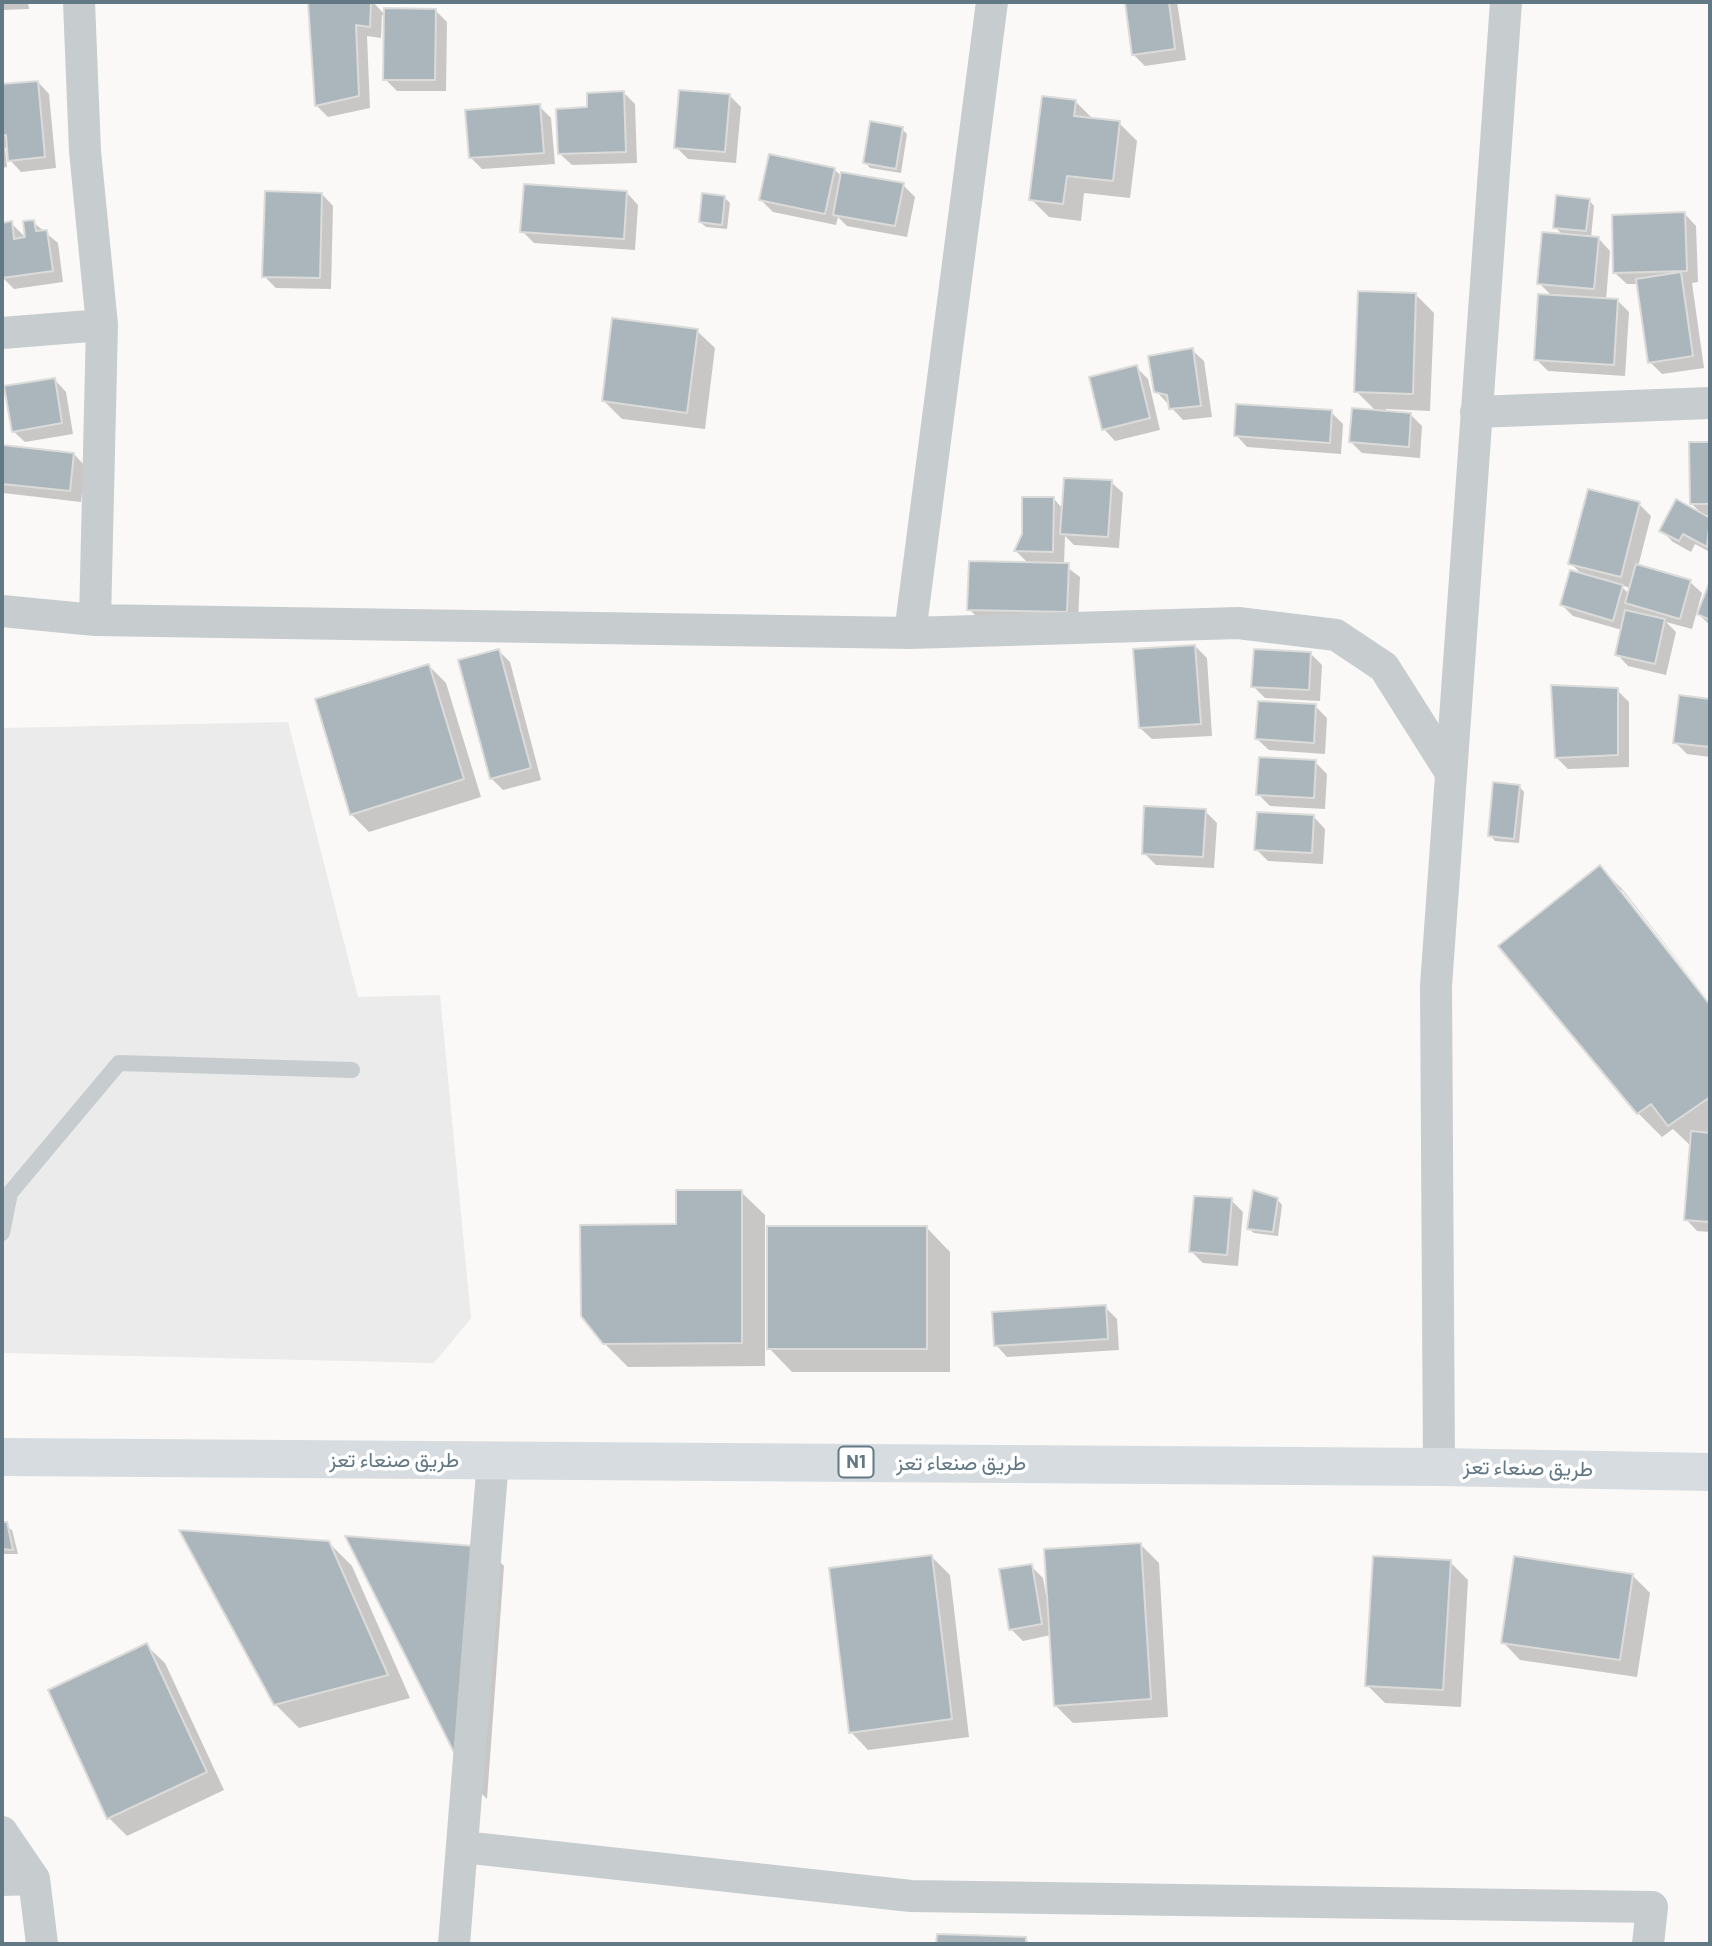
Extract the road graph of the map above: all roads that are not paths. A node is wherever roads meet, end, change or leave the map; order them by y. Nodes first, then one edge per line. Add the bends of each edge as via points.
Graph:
1 (79, 2) edge
2 (992, 2) edge
3 (1506, 2) edge
4 (102, 325) junction
5 (2, 333) edge
6 (1710, 403) edge
7 (1476, 412) junction
8 (2, 611) edge
9 (95, 620) junction
10 (910, 633) junction
11 (1451, 773) junction
12 (352, 1070) dead end
13 (2, 1233) edge
14 (2, 1457) edge
15 (493, 1460) junction
16 (1439, 1467) junction
17 (1710, 1472) edge
18 (2, 1832) edge
19 (463, 1847) junction
20 (2, 1880) edge
21 (34, 1880) junction
22 (42, 1944) edge
23 (454, 1944) edge
24 (1648, 1944) edge

1 - 4 street via 85,151
2 - 10 street
3 - 7 street
4 - 5 street
4 - 9 street
6 - 7 street
7 - 11 street
8 - 9 street
9 - 10 street
10 - 11 street via 1237,623 1336,635 1384,667
11 - 16 street via 1436,986
12 - 13 lane via 119,1063 10,1193
14 - 15 highway, طريق صنعاء تعز / N1
15 - 16 highway, طريق صنعاء تعز / N1
15 - 19 street
16 - 17 highway, طريق صنعاء تعز / N1
18 - 21 street
19 - 23 street
19 - 24 street via 911,1896 1652,1907
20 - 21 street
21 - 22 street

